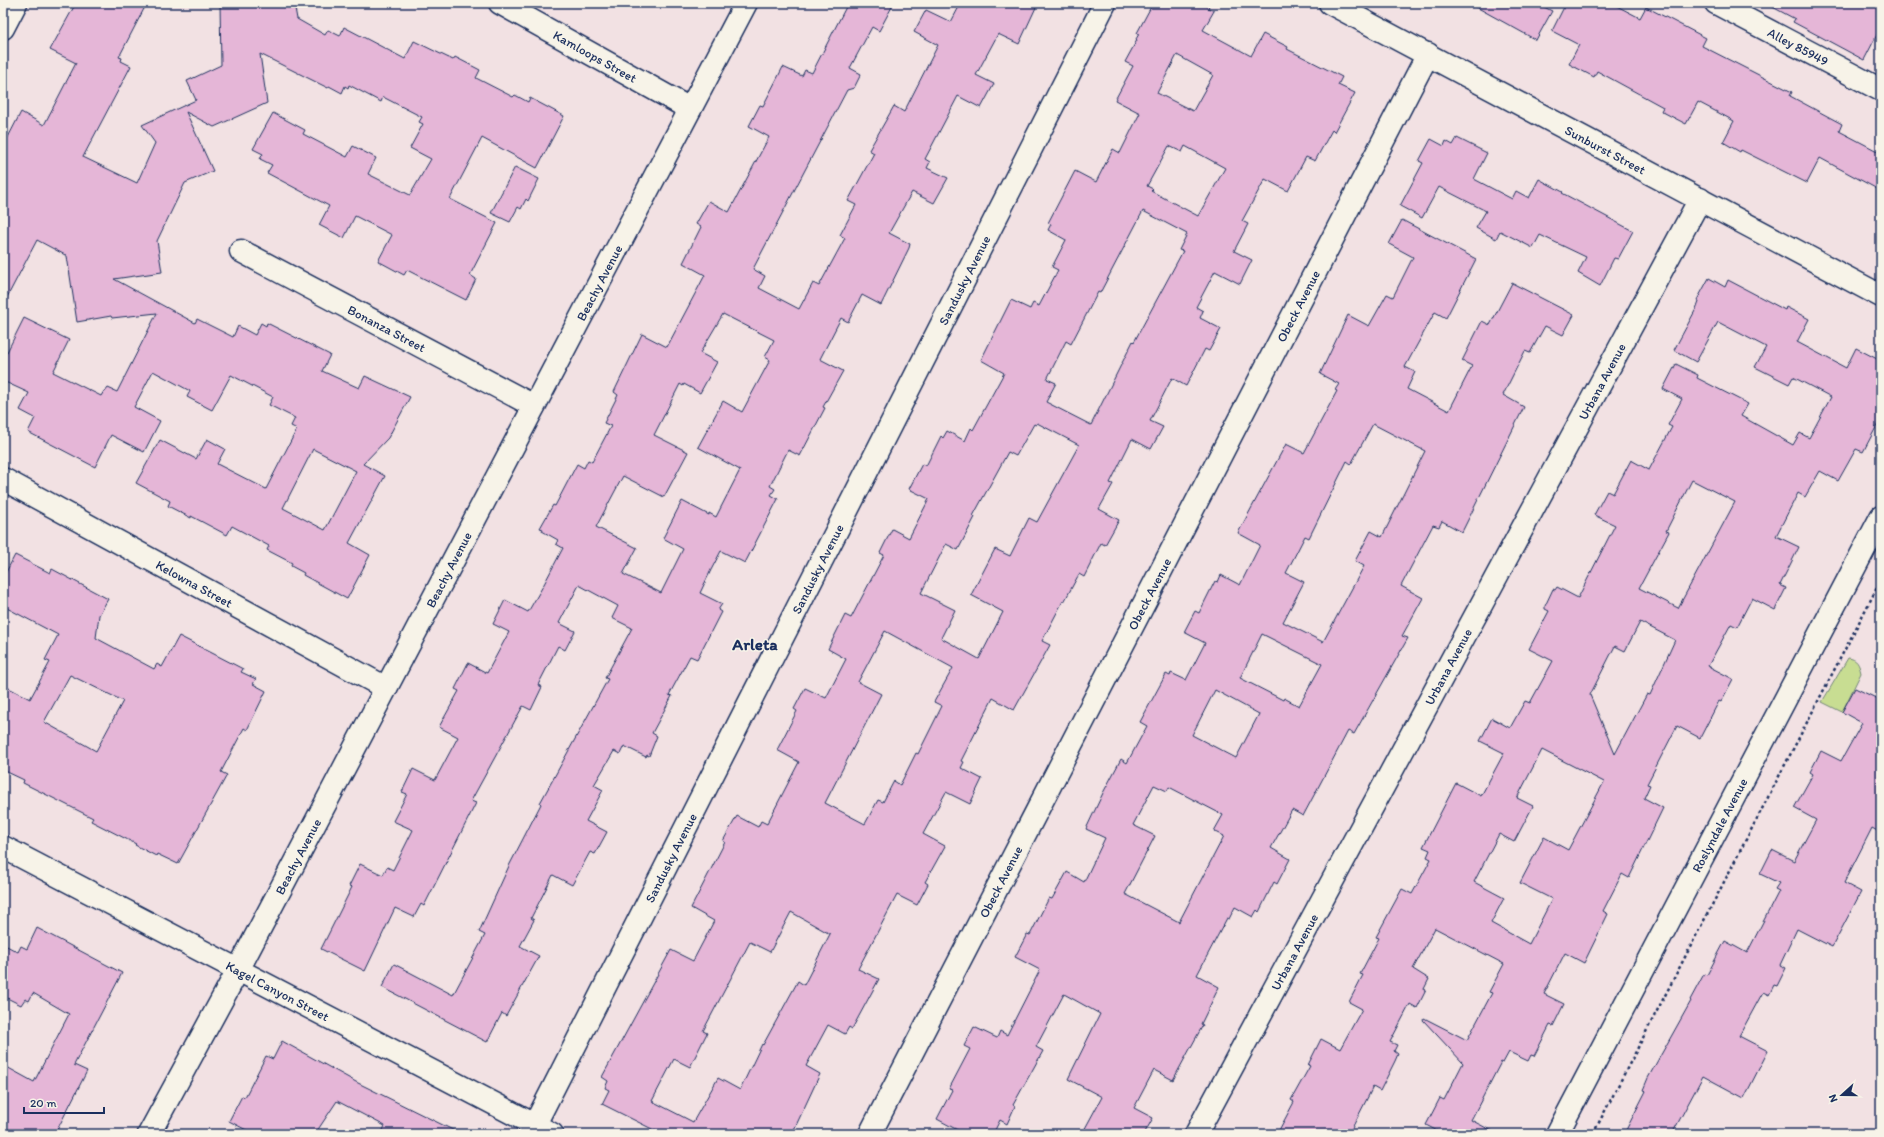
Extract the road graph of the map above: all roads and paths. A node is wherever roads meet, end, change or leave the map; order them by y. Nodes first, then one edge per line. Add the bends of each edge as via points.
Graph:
1 (16, 3) edge
2 (500, 3) edge
3 (746, 3) edge
4 (1105, 3) edge
5 (1330, 3) edge
6 (1716, 3) edge
7 (3, 28) edge
8 (1428, 54) junction
9 (1881, 90) edge
10 (690, 109) junction
11 (1700, 199) junction
12 (241, 251) dead end
13 (1881, 296) edge
14 (534, 406) junction
15 (3, 479) edge
16 (1881, 517) edge
17 (1881, 580) edge
18 (386, 688) junction
19 (3, 847) edge
20 (238, 970) junction
21 (539, 1131) edge
22 (149, 1134) edge
23 (870, 1134) edge
24 (1196, 1134) edge
25 (1557, 1134) edge
26 (1593, 1134) edge

1 - 7 street
2 - 10 street, Kamloops Street
3 - 10 street, Beachy Avenue
4 - 21 street, Sandusky Avenue
5 - 8 street, Sunburst Street
6 - 9 street, Alley 85949
8 - 11 street, Sunburst Street
8 - 23 street, Obeck Avenue
10 - 14 street, Beachy Avenue
11 - 13 street, Sunburst Street
11 - 24 street, Urbana Avenue
12 - 14 street, Bonanza Street
14 - 18 street, Beachy Avenue
15 - 18 street, Kelowna Street
16 - 25 street, Roslyndale Avenue
17 - 26 path
18 - 20 street, Beachy Avenue
19 - 20 street, Kagel Canyon Street
20 - 21 street, Kagel Canyon Street
20 - 22 street, Beachy Avenue

